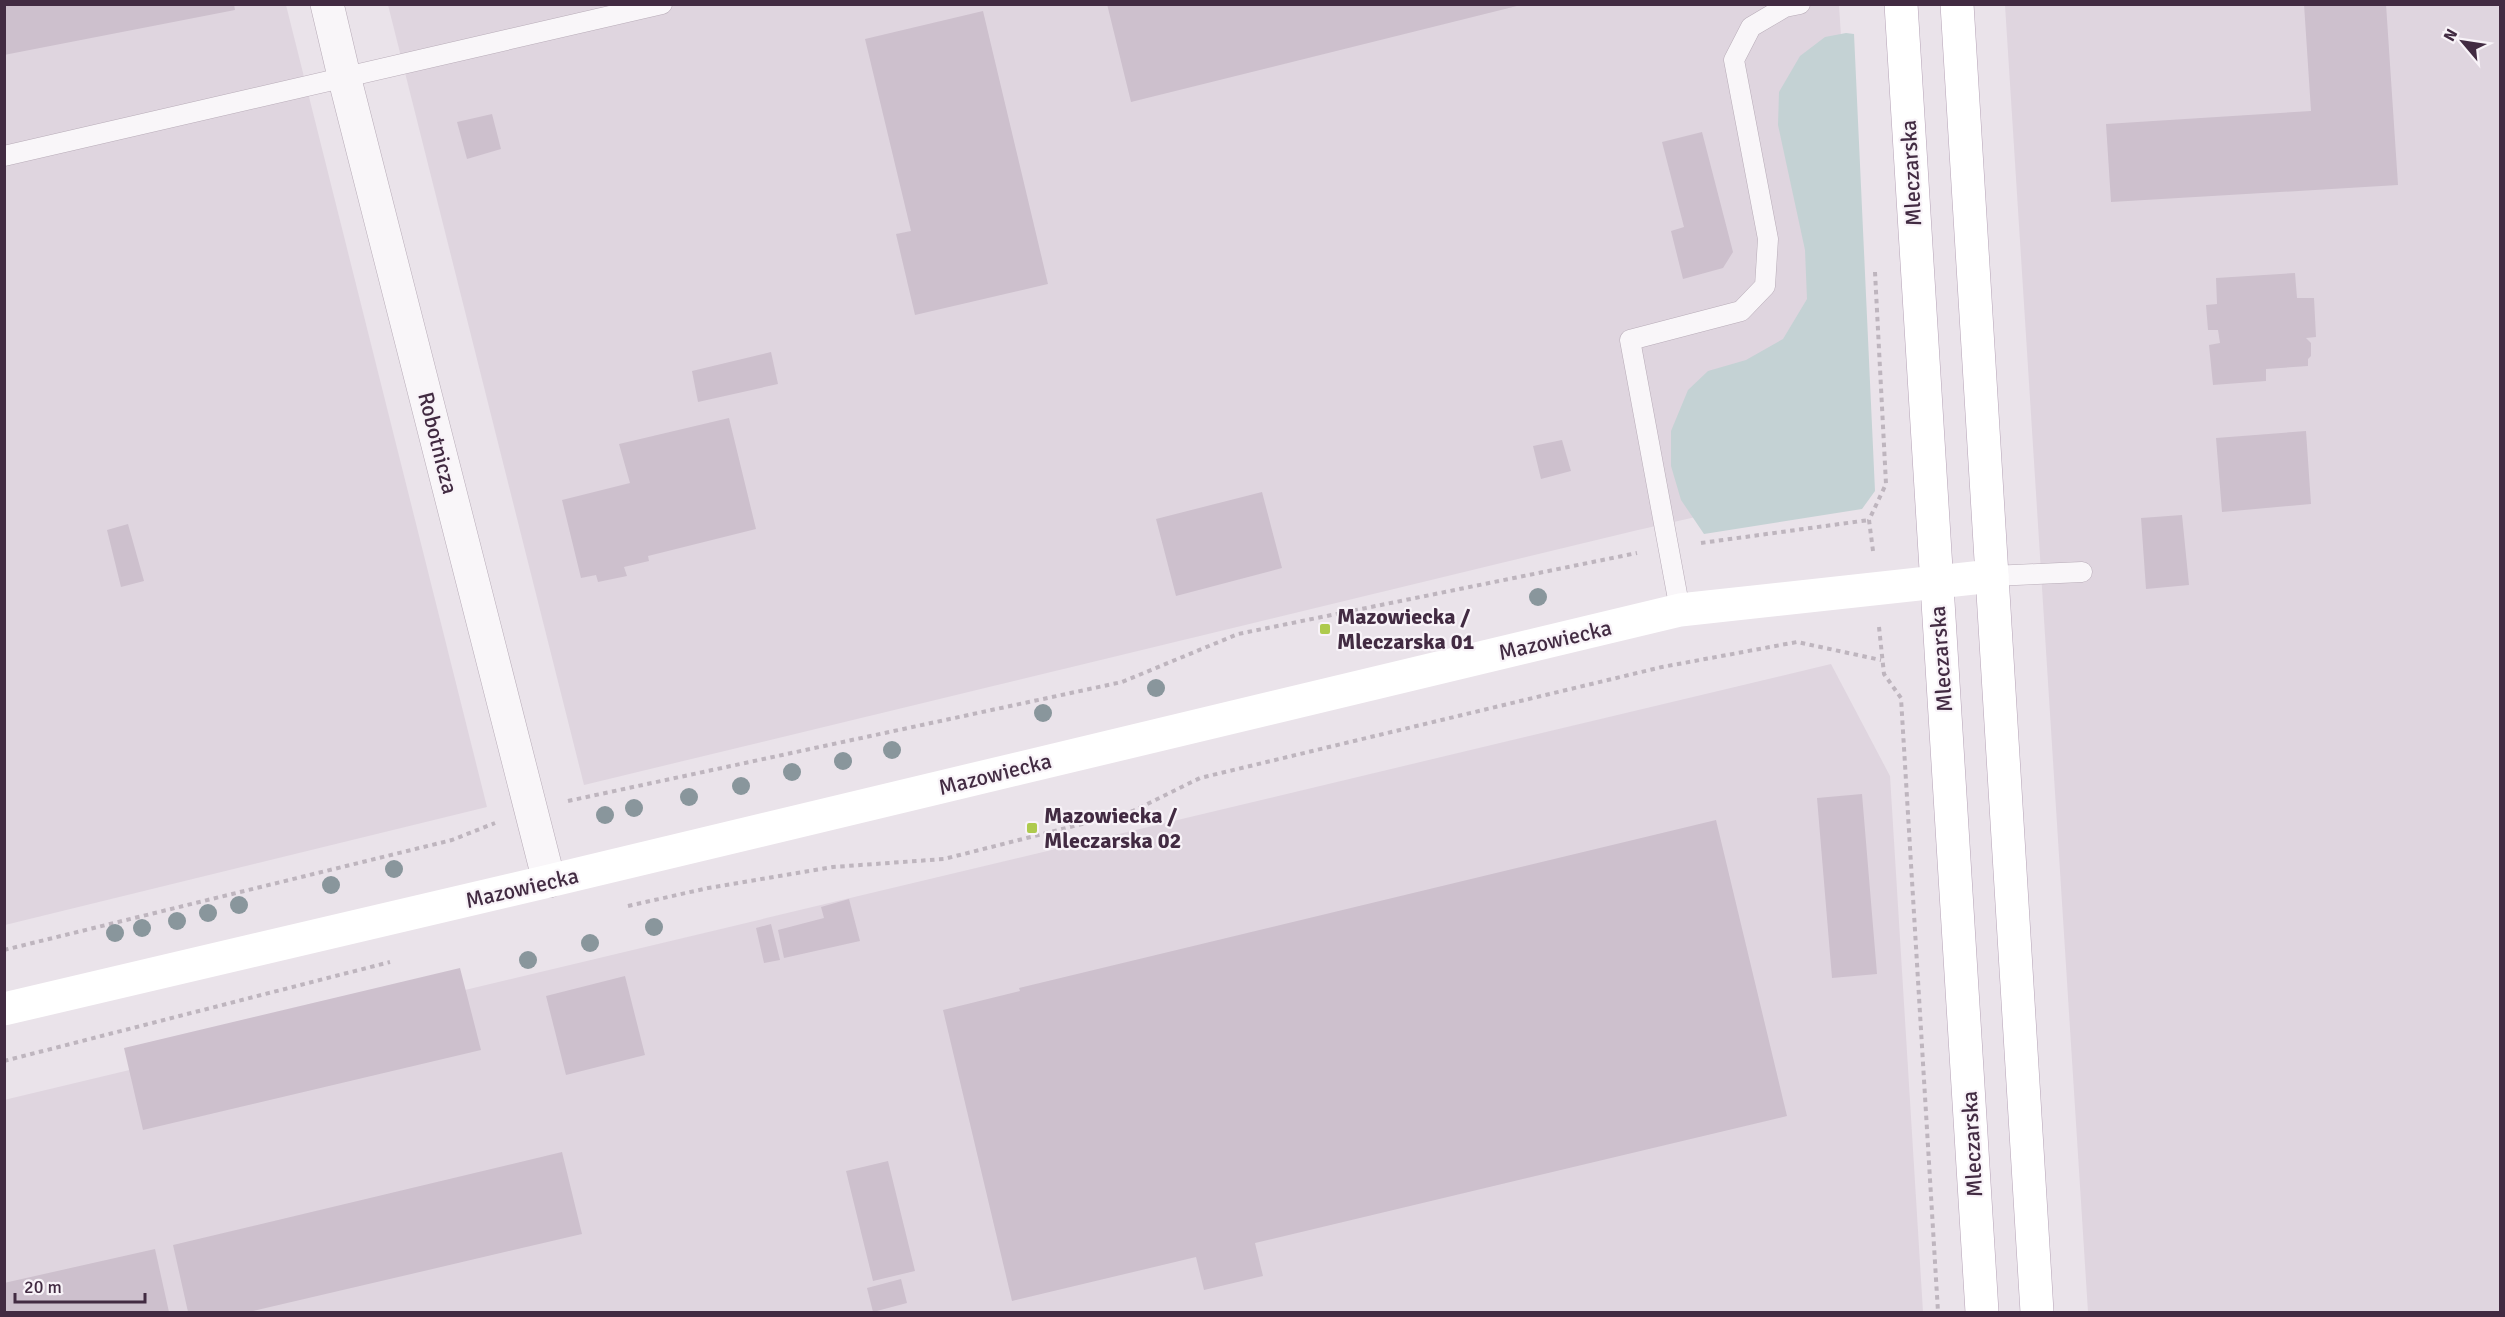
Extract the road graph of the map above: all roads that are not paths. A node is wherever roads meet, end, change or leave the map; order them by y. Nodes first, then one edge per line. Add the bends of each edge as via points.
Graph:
1 (327, 4) edge
2 (662, 4) edge
3 (1800, 4) edge
4 (1901, 4) edge
5 (1957, 4) edge
6 (344, 76) junction
7 (4, 156) edge
8 (2082, 572) dead end
9 (1992, 576) junction
10 (1936, 581) junction
11 (1680, 610) junction
12 (549, 881) junction
13 (4, 1009) edge
14 (1982, 1312) edge
15 (2037, 1312) edge

1 - 6 street, Robotnicza
2 - 6 lane
3 - 11 lane via 1785,7 1751,27 1734,60 1768,239 1765,286 1741,312 1630,340
4 - 10 main road, Mleczarska
5 - 9 main road
6 - 7 lane
6 - 12 street, Robotnicza
8 - 9 lane
9 - 10 main road, Mazowiecka
9 - 15 main road
10 - 11 main road, Mazowiecka
10 - 14 main road, Mleczarska
11 - 12 main road, Mazowiecka
12 - 13 main road, Mazowiecka

